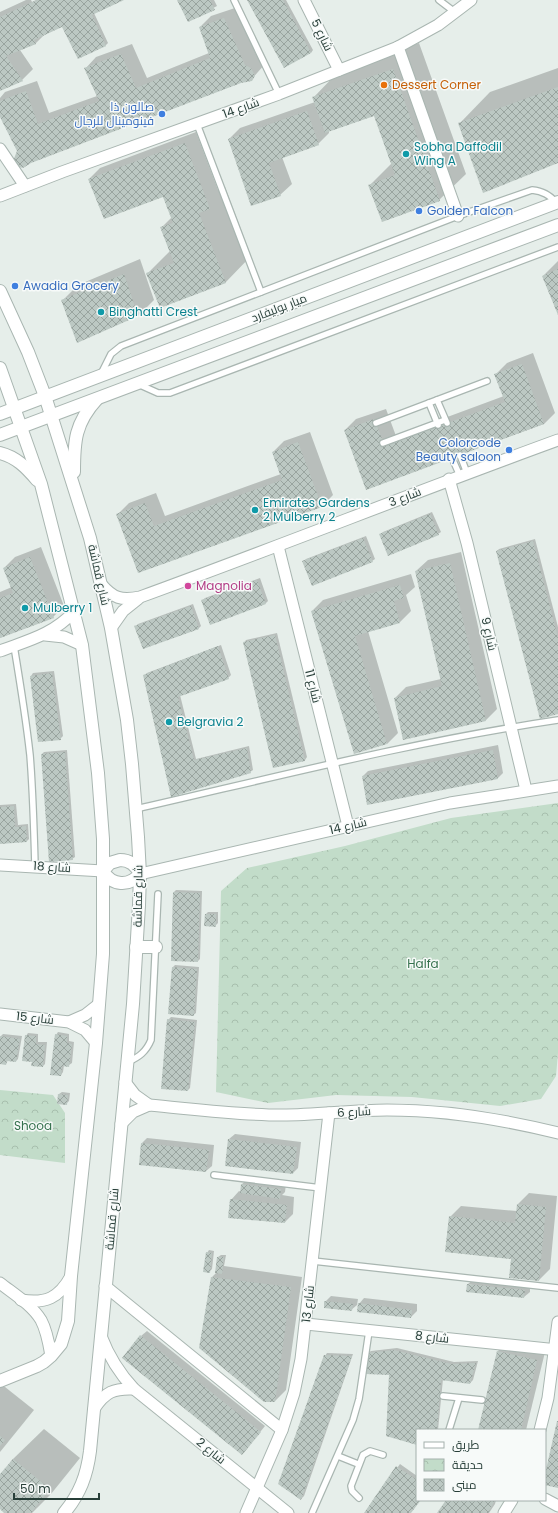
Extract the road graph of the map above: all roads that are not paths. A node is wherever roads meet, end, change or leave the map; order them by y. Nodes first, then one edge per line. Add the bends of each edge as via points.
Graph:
1 (234, 0) edge
2 (304, 0) edge
3 (439, 0) edge
4 (471, 0) edge
5 (456, 12) junction
6 (398, 46) junction
7 (339, 70) junction
8 (279, 94) junction
9 (197, 124) junction
10 (0, 149) edge
11 (25, 186) junction
12 (0, 196) edge
13 (557, 202) edge
14 (458, 216) junction
15 (558, 225) edge
16 (558, 247) edge
17 (0, 291) edge
18 (261, 292) junction
19 (0, 368) edge
20 (100, 375) junction
21 (488, 381) dead end
22 (136, 384) junction
23 (45, 396) junction
24 (97, 398) junction
25 (437, 400) junction
26 (429, 403) junction
27 (15, 408) junction
28 (0, 414) edge
29 (52, 415) junction
30 (376, 423) dead end
31 (438, 424) junction
32 (21, 427) junction
33 (0, 435) edge
34 (558, 440) edge
35 (384, 443) dead end
36 (0, 453) edge
37 (460, 456) dead end
38 (452, 458) dead end
39 (459, 476) junction
40 (41, 484) junction
41 (74, 486) junction
42 (278, 546) junction
43 (101, 584) junction
44 (140, 597) junction
45 (75, 611) junction
46 (110, 628) junction
47 (45, 635) junction
48 (82, 645) junction
49 (14, 646) junction
50 (0, 651) edge
51 (558, 720) edge
52 (511, 727) junction
53 (333, 764) junction
54 (558, 786) edge
55 (526, 790) junction
56 (136, 809) junction
57 (348, 826) junction
58 (0, 865) edge
59 (35, 866) junction
60 (103, 871) junction
61 (140, 874) junction
62 (158, 894) dead end
63 (136, 947) junction
64 (156, 947) junction
65 (99, 1004) junction
66 (0, 1014) edge
67 (70, 1022) junction
68 (96, 1043) junction
69 (127, 1063) junction
70 (125, 1082) junction
71 (149, 1105) junction
72 (329, 1113) junction
73 (121, 1124) junction
74 (558, 1133) edge
75 (214, 1176) dead end
76 (321, 1188) junction
77 (313, 1262) junction
78 (71, 1276) junction
79 (0, 1283) edge
80 (105, 1286) junction
81 (558, 1288) edge
82 (21, 1300) junction
83 (558, 1322) edge
84 (306, 1324) junction
85 (369, 1331) junction
86 (100, 1334) junction
87 (557, 1350) edge
88 (51, 1356) junction
89 (0, 1381) edge
90 (134, 1389) junction
91 (443, 1396) dead end
92 (459, 1398) junction
93 (482, 1400) dead end
94 (94, 1409) junction
95 (449, 1429) edge
96 (540, 1429) edge
97 (282, 1430) junction
98 (383, 1455) dead end
99 (338, 1456) junction
100 (358, 1464) junction
101 (257, 1488) junction
102 (359, 1498) dead end
103 (546, 1500) edge
104 (511, 1501) edge
105 (558, 1506) edge
106 (64, 1513) edge
107 (246, 1513) edge
108 (288, 1513) edge
109 (312, 1513) edge
110 (504, 1513) edge

1 - 8 lane
2 - 7 street, شارع 5
3 - 5 lane
4 - 5 street, شارع 14
5 - 6 street, شارع 14 via 438,25
6 - 7 street, شارع 14
6 - 14 street
7 - 8 street, شارع 14
8 - 9 street, شارع 14
9 - 11 street, شارع 14
9 - 18 lane
10 - 11 street
11 - 12 street, شارع 14
13 - 14 lane via 547,194 532,190
13 - 20 street, ميار بوليفارد
14 - 18 lane
15 - 22 street, ميار بوليفارد
16 - 22 lane via 170,393 158,393
17 - 23 street, شارع قماشة
18 - 20 lane via 121,346 111,354
19 - 27 street
20 - 23 street, ميار بوليفارد
21 - 25 lane
22 - 24 street, ميار بوليفارد
23 - 27 street, ميار بوليفارد
23 - 29 street, شارع قماشة
24 - 29 street, ميار بوليفارد
24 - 41 street via 80,422 76,436
25 - 26 lane
25 - 31 lane via 446,422
26 - 30 lane
26 - 31 lane
27 - 28 street, ميار بوليفارد
27 - 32 street
29 - 32 street, ميار بوليفارد
29 - 41 street, شارع قماشة
31 - 35 lane
32 - 33 street, ميار بوليفارد
32 - 40 street
34 - 39 street, شارع 3
36 - 40 street via 17,460
37 - 39 lane
38 - 39 lane
39 - 42 street, شارع 3
39 - 52 street, شارع 9 via 467,543
40 - 45 street
41 - 43 street, شارع قماشة
42 - 44 street, شارع 3
42 - 53 street, شارع 11
43 - 44 street, شارع 3 via 118,598 129,600
43 - 46 street, شارع قماشة
44 - 46 street, شارع 3 via 123,611
45 - 47 street
45 - 48 street
46 - 56 street, شارع قماشة via 127,720
47 - 48 street via 64,637
47 - 49 street
48 - 60 street via 98,773
49 - 50 street
49 - 59 lane via 30,756
51 - 52 lane
52 - 53 lane
52 - 55 street, شارع 9
53 - 56 lane
53 - 57 street, شارع 11
54 - 55 street, شارع 14
55 - 57 street, شارع 14 via 450,803
56 - 61 street, شارع قماشة
57 - 61 street, شارع 14
58 - 59 street, شارع 18
59 - 60 street, شارع 18
60 - 61 street via 110,880 121,884 132,881
60 - 61 street via 110,863 125,860 134,865
60 - 65 street
61 - 63 street, شارع قماشة
62 - 64 lane
63 - 64 street
63 - 69 street, شارع قماشة
64 - 69 lane via 151,1040 143,1054
65 - 67 street, شارع 15
65 - 68 street
66 - 67 street, شارع 15
67 - 68 street, شارع 15 via 84,1030
68 - 78 street
69 - 70 street, شارع قماشة
70 - 71 street via 135,1095
70 - 73 street, شارع قماشة
71 - 72 street, شارع 6 via 259,1114
71 - 73 street via 133,1112
72 - 74 street, شارع 6 via 387,1110 440,1112 490,1118
72 - 76 street, شارع 13
73 - 80 street, شارع قماشة
75 - 76 lane
76 - 77 street, شارع 13
77 - 81 lane
77 - 84 street, شارع 13
78 - 82 street via 65,1287 56,1295 33,1302
78 - 88 street via 65,1334
79 - 82 street
80 - 86 street, شارع قماشة
80 - 97 street
82 - 88 street via 41,1320
83 - 87 street
84 - 85 street, شارع 8
84 - 97 street, شارع 13 via 294,1393
85 - 87 street, شارع 8
85 - 99 lane via 359,1399
86 - 90 street, شارع 2 via 113,1364
86 - 94 street, شارع قماشة
87 - 96 street
88 - 89 street via 44,1362
90 - 94 street via 122,1388 110,1392
90 - 101 street, شارع 2
91 - 92 lane
92 - 93 lane
92 - 95 lane
94 - 106 street, شارع قماشة via 88,1468 74,1501
97 - 101 street, شارع 13
98 - 100 lane via 366,1452
99 - 100 lane
99 - 109 lane
100 - 102 lane via 351,1486
101 - 107 street
101 - 108 street, شارع 2
103 - 105 street
104 - 110 street

